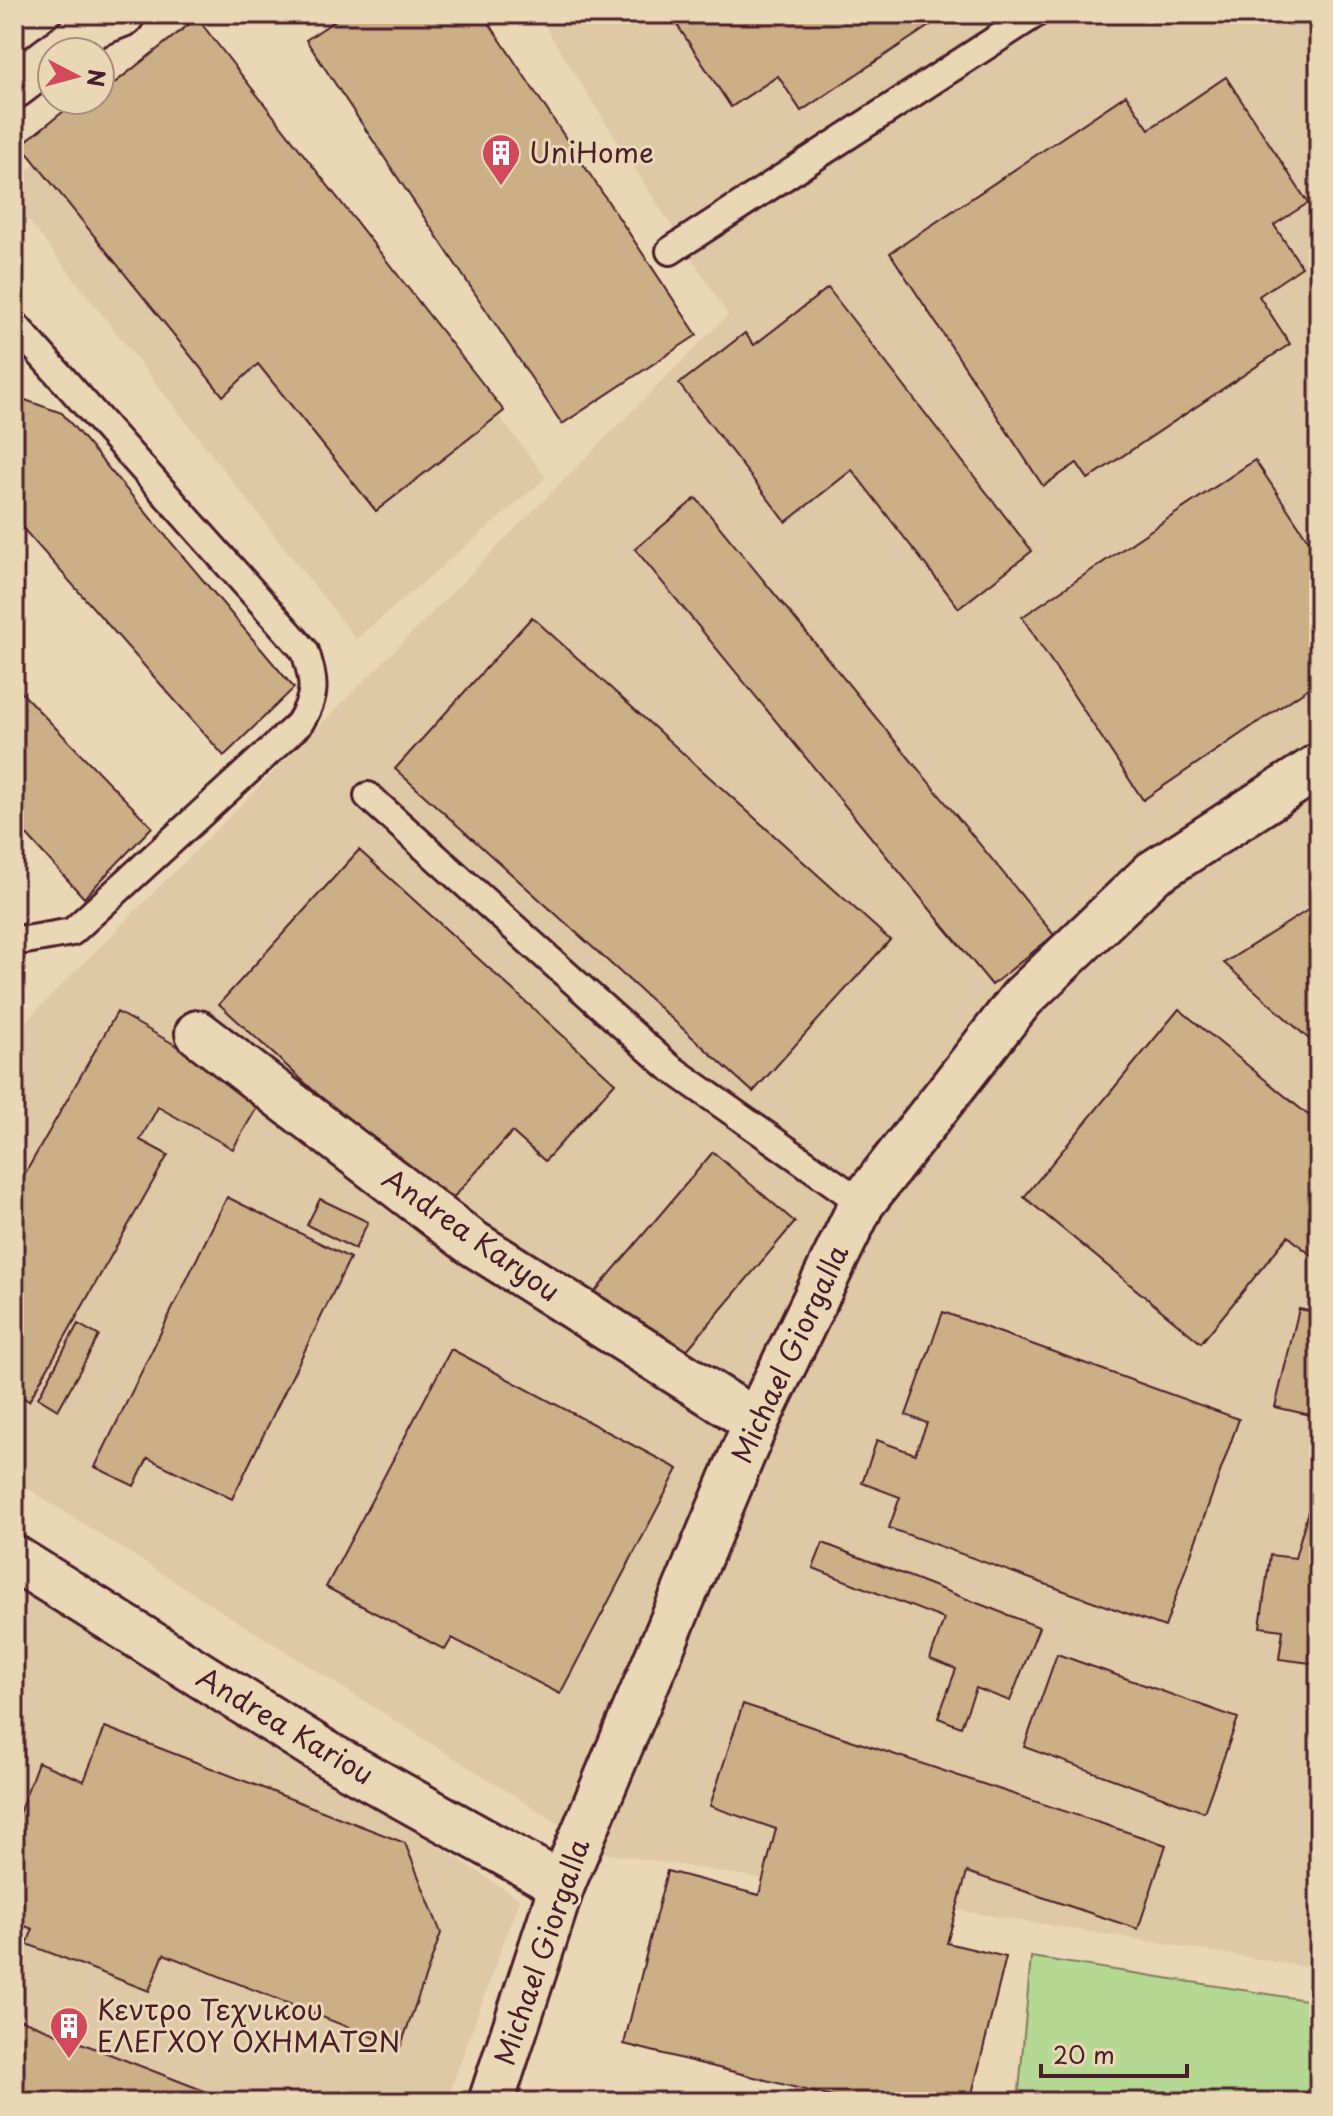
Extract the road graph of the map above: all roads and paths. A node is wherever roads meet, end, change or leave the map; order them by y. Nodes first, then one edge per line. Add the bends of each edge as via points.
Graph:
1 (122, 14) edge
2 (1035, 14) edge
3 (80, 36) edge
4 (36, 69) edge
5 (14, 86) edge
6 (670, 251) dead end
7 (14, 324) edge
8 (1319, 766) edge
9 (368, 796) dead end
10 (14, 938) edge
11 (198, 1033) dead end
12 (862, 1203) junction
13 (756, 1422) junction
14 (14, 1558) edge
15 (562, 1885) junction
16 (491, 2102) edge

1 - 3 street
2 - 6 lane
4 - 5 street
7 - 10 lane via 305,651 314,682 310,706 299,724 72,932
8 - 12 street, Michael Giorgalla via 1153,873 1022,998
9 - 12 lane via 669,1067
11 - 13 street, Andrea Karyou via 471,1242
12 - 13 street, Michael Giorgalla
13 - 15 street, Michael Giorgalla
14 - 15 street, Andrea Kariou via 330,1756
15 - 16 street, Michael Giorgalla

